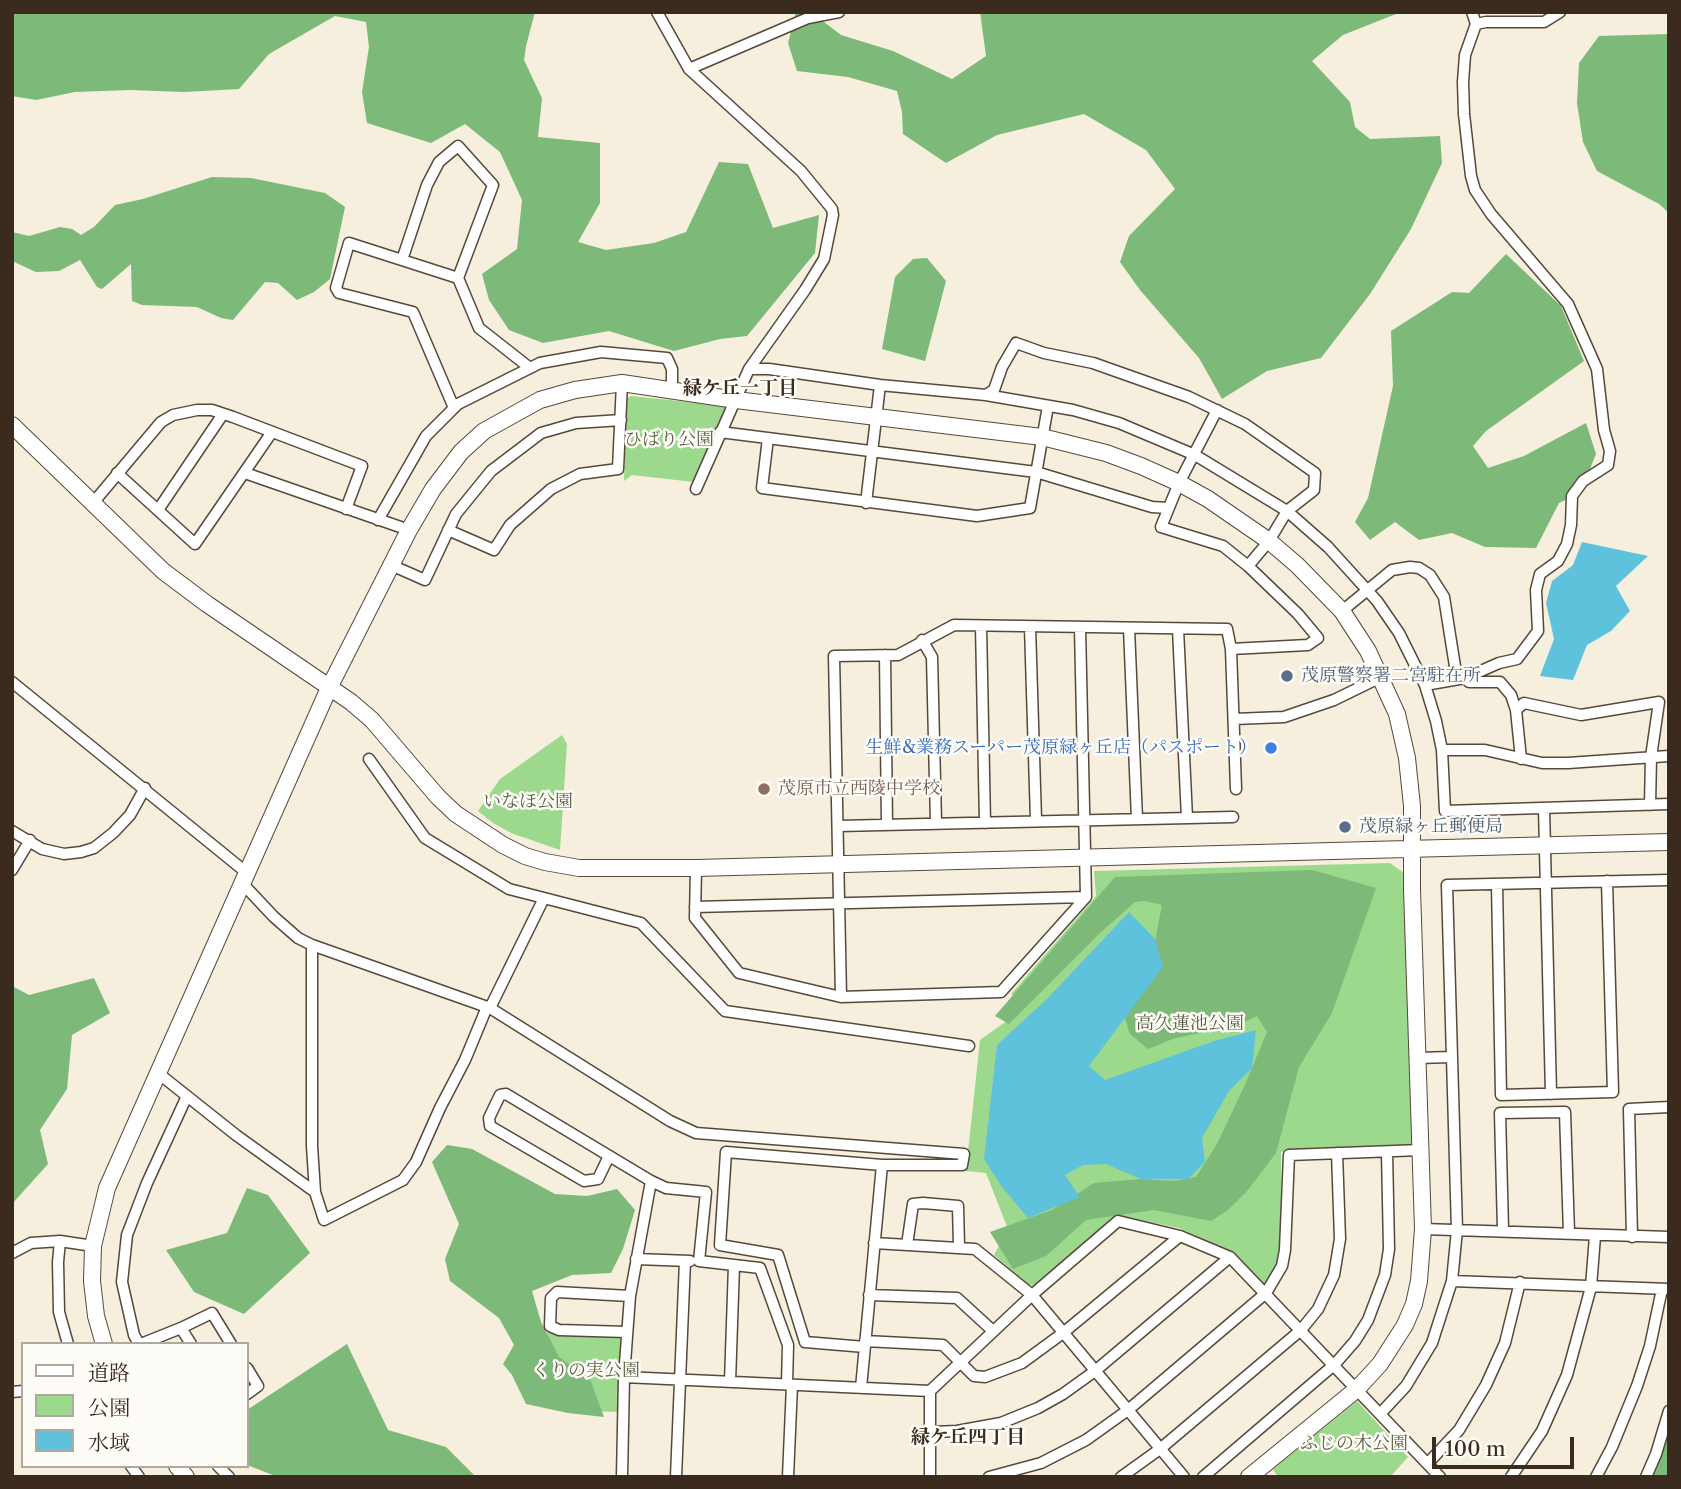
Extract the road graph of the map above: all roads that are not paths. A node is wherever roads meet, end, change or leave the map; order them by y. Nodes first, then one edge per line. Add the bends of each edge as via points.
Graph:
1 (656, 12) edge
2 (839, 12) edge
3 (1472, 12) edge
4 (1560, 12) edge
5 (1476, 24) junction
6 (689, 69) junction
7 (402, 260) junction
8 (458, 278) junction
9 (530, 368) junction
10 (749, 369) junction
11 (622, 383) junction
12 (880, 384) junction
13 (672, 390) junction
14 (986, 395) junction
15 (736, 400) junction
16 (1048, 405) junction
17 (454, 408) junction
18 (1217, 410) junction
19 (223, 414) junction
20 (876, 418) junction
21 (621, 420) junction
22 (12, 425) edge
23 (272, 432) junction
24 (720, 432) junction
25 (1042, 437) junction
26 (768, 438) junction
27 (873, 451) junction
28 (1195, 455) junction
29 (1036, 472) junction
30 (117, 473) junction
31 (245, 473) junction
32 (1179, 483) junction
33 (696, 489) dead end
34 (93, 503) junction
35 (866, 503) junction
36 (1168, 508) junction
37 (346, 509) junction
38 (158, 510) junction
39 (1287, 511) junction
40 (378, 520) junction
41 (409, 530) junction
42 (448, 530) junction
43 (1269, 541) junction
44 (391, 565) junction
45 (1248, 566) junction
46 (1368, 590) junction
47 (1342, 611) junction
48 (981, 626) junction
49 (1030, 627) junction
50 (1080, 628) junction
51 (1129, 628) junction
52 (1178, 629) junction
53 (922, 640) junction
54 (1231, 649) junction
55 (885, 654) junction
56 (1381, 677) junction
57 (1461, 679) junction
58 (12, 682) edge
59 (1425, 685) junction
60 (329, 688) junction
61 (1516, 710) junction
62 (1234, 719) junction
63 (1442, 750) junction
64 (1669, 756) edge
65 (1651, 757) junction
66 (369, 759) dead end
67 (1521, 759) junction
68 (145, 788) junction
69 (1236, 789) dead end
70 (1669, 804) edge
71 (1650, 805) junction
72 (1544, 808) junction
73 (1187, 817) junction
74 (1233, 817) dead end
75 (1137, 819) junction
76 (1036, 820) junction
77 (1084, 821) junction
78 (936, 823) junction
79 (985, 823) junction
80 (887, 825) junction
81 (838, 826) junction
82 (12, 831) edge
83 (30, 840) junction
84 (1669, 842) edge
85 (1545, 846) junction
86 (1412, 850) junction
87 (1085, 859) junction
88 (839, 865) junction
89 (696, 868) junction
90 (12, 870) edge
91 (245, 878) junction
92 (1669, 880) edge
93 (1607, 881) junction
94 (1546, 883) junction
95 (1497, 884) junction
96 (1086, 897) junction
97 (544, 898) junction
98 (838, 903) junction
99 (695, 907) junction
100 (312, 946) junction
101 (841, 997) junction
102 (489, 1007) junction
103 (969, 1046) dead end
104 (1451, 1057) junction
105 (1418, 1058) junction
106 (158, 1073) junction
107 (1551, 1094) junction
108 (187, 1096) junction
109 (1669, 1107) edge
110 (1421, 1150) junction
111 (1387, 1152) junction
112 (1337, 1153) junction
113 (609, 1156) junction
114 (881, 1165) junction
115 (651, 1181) junction
116 (315, 1192) junction
117 (1423, 1229) junction
118 (1457, 1230) junction
119 (1503, 1230) junction
120 (1569, 1233) junction
121 (1180, 1236) junction
122 (1595, 1236) junction
123 (1632, 1237) junction
124 (1669, 1237) edge
125 (60, 1241) junction
126 (874, 1243) junction
127 (907, 1245) junction
128 (93, 1246) junction
129 (960, 1247) junction
130 (12, 1253) edge
131 (1230, 1257) junction
132 (636, 1259) junction
133 (685, 1261) junction
134 (699, 1261) junction
135 (734, 1265) junction
136 (1452, 1281) junction
137 (1520, 1282) junction
138 (1591, 1287) junction
139 (1665, 1289) edge
140 (1266, 1293) junction
141 (869, 1294) junction
142 (1032, 1295) junction
143 (630, 1296) junction
144 (181, 1328) junction
145 (1301, 1330) junction
146 (993, 1331) junction
147 (627, 1332) junction
148 (1063, 1332) junction
149 (67, 1342) edge
150 (104, 1342) edge
151 (139, 1342) edge
152 (145, 1342) edge
153 (190, 1342) edge
154 (230, 1342) edge
155 (865, 1344) junction
156 (960, 1363) junction
157 (1335, 1364) junction
158 (248, 1370) edge
159 (1095, 1371) junction
160 (624, 1377) junction
161 (680, 1379) junction
162 (730, 1382) junction
163 (790, 1384) junction
164 (861, 1388) junction
165 (1357, 1389) junction
166 (930, 1391) junction
167 (248, 1393) edge
168 (1128, 1410) junction
169 (1669, 1411) edge
170 (1380, 1414) junction
171 (932, 1432) junction
172 (1160, 1449) junction
173 (1428, 1463) junction
174 (622, 1477) edge
175 (676, 1477) edge
176 (789, 1477) edge
177 (930, 1477) edge
178 (989, 1477) edge
179 (1121, 1477) edge
180 (1184, 1477) edge
181 (1203, 1477) edge
182 (1249, 1477) edge
183 (1440, 1477) edge
184 (1511, 1477) edge
185 (1596, 1477) edge
186 (1646, 1477) edge

1 - 6 street
2 - 6 street via 808,18
3 - 5 street
4 - 5 street via 1544,22
5 - 57 street via 1465,55 1463,82 1475,190 1568,304 1597,369 1610,451 1608,465 1583,481 1572,496 1567,544 1558,561 1540,574 1538,631 1517,659
6 - 10 street via 801,171 832,209 824,259
7 - 8 street
7 - 8 street via 427,186 439,162 458,146 493,185
7 - 17 street via 349,243 336,288 339,293 413,312
8 - 9 street via 479,328
9 - 13 street via 601,352 667,358
9 - 17 street
10 - 12 street
10 - 15 street
11 - 13 street
11 - 21 street
11 - 41 street via 540,400 484,431 461,452
12 - 14 street
12 - 20 street
13 - 15 street
14 - 16 street
14 - 18 street via 994,390 1016,343 1093,363
15 - 20 street
15 - 24 street
16 - 25 street
16 - 28 street via 1118,423
17 - 40 street via 426,436
18 - 28 street
18 - 39 street via 1315,473 1314,490
19 - 23 street
19 - 30 street via 197,410 173,415 161,422
19 - 38 street
20 - 25 street
20 - 27 street
21 - 42 street via 576,423 541,433 491,471
21 - 42 street via 618,469 580,474 551,489 510,525 494,550
22 - 34 street
23 - 31 street
23 - 37 street via 362,466
24 - 26 street
24 - 33 street
25 - 29 street
25 - 32 street via 1106,453
26 - 27 street
26 - 35 street via 762,488
27 - 29 street
27 - 35 street
28 - 32 street
28 - 39 street
29 - 35 street via 1030,508 977,516
29 - 36 street
30 - 34 street
30 - 38 street
31 - 37 street
31 - 38 street via 195,544
32 - 36 street
32 - 43 street
34 - 60 street via 163,571
36 - 45 street via 1161,527 1223,547
37 - 40 street
39 - 43 street
39 - 46 street
40 - 41 street
41 - 44 street
42 - 44 street via 425,580
43 - 45 street
43 - 47 street
44 - 60 street
45 - 54 street via 1318,639 1308,645
46 - 47 street
46 - 57 street via 1401,567 1419,568 1430,575 1444,597
46 - 59 street via 1399,633
47 - 56 street
48 - 49 street
48 - 53 street via 954,625
48 - 79 street
49 - 50 street
49 - 76 street
50 - 51 street
50 - 77 street
51 - 52 street
51 - 75 street
52 - 54 street via 1227,629
52 - 73 street
53 - 55 street via 898,655
53 - 78 street via 932,657
54 - 62 street
55 - 80 street
55 - 81 street via 834,656
56 - 62 street via 1284,717
56 - 86 street via 1397,714 1406,758
57 - 59 street
57 - 61 street via 1500,682
58 - 68 street
59 - 63 street
60 - 89 street via 372,720 456,814 525,856 579,868
60 - 91 street
61 - 65 street via 1524,703 1581,715 1659,702
61 - 67 street
62 - 69 street
63 - 67 street via 1485,750
63 - 72 street via 1445,811
64 - 65 street
65 - 67 street via 1568,763
65 - 71 street
66 - 97 street via 425,838 509,889
68 - 83 street via 130,815 94,848 64,854 42,849
68 - 91 street
70 - 71 street
71 - 72 street
72 - 85 street
73 - 74 street
73 - 75 street
75 - 77 street
76 - 77 street
76 - 79 street
77 - 87 street
78 - 79 street
78 - 80 street
80 - 81 street
81 - 88 street
82 - 83 street
83 - 90 street
84 - 85 street
85 - 86 street
85 - 94 street
86 - 87 street
86 - 105 street
87 - 88 street
87 - 96 street
88 - 89 street
88 - 98 street
89 - 99 street
91 - 100 street via 274,917
91 - 106 street
92 - 93 street
93 - 94 street
93 - 107 street via 1614,1093
94 - 95 street
94 - 107 street
95 - 104 street via 1447,885
95 - 107 street via 1501,1095
96 - 98 street
96 - 101 street via 1001,992
97 - 102 street
97 - 103 street via 641,923 725,1011
98 - 99 street
98 - 101 street
99 - 101 street via 695,918 738,974
100 - 102 street
100 - 116 street
102 - 114 street via 696,1133 964,1154 962,1165
102 - 116 street via 416,1162 403,1180 324,1220
104 - 105 street
104 - 118 street
105 - 110 street
106 - 108 street
106 - 128 street via 107,1188
108 - 116 street
108 - 151 street via 127,1235 122,1282
109 - 123 street via 1629,1110
110 - 111 street
110 - 117 street
111 - 112 street
111 - 157 street via 1389,1249 1385,1275 1368,1320
112 - 140 street via 1289,1154 1284,1258
112 - 145 street via 1338,1258 1318,1309
113 - 113 street via 506,1094 500,1095 489,1118 490,1126 584,1181 598,1179
113 - 115 street
114 - 126 street
114 - 155 street via 726,1152 720,1245 779,1255 805,1342
115 - 132 street
115 - 134 street via 666,1188 706,1192
117 - 118 street
117 - 165 street via 1419,1281 1409,1315 1380,1364
118 - 119 street
118 - 136 street
119 - 120 street
119 - 120 street via 1500,1113 1565,1112
120 - 122 street
121 - 131 street
121 - 142 street via 1118,1221
121 - 148 street
122 - 123 street
122 - 138 street
123 - 124 street
125 - 128 street
125 - 130 street via 31,1243
125 - 149 street via 59,1312
126 - 127 street
126 - 141 street
127 - 129 street
127 - 129 street via 913,1204 923,1203 958,1206
128 - 150 street via 95,1304
129 - 142 street via 975,1249
131 - 140 street
131 - 159 street
132 - 133 street
132 - 143 street
133 - 134 street
133 - 161 street
134 - 135 street
135 - 162 street
135 - 163 street via 760,1268 788,1345
136 - 137 street
136 - 170 street via 1432,1343 1406,1386
137 - 138 street
137 - 173 street via 1505,1343 1486,1385 1459,1430
138 - 139 street
138 - 184 street via 1555,1405
139 - 185 street via 1637,1386
140 - 145 street
140 - 168 street
141 - 146 street via 957,1297
141 - 155 street
142 - 146 street
142 - 148 street
143 - 147 street
143 - 147 street via 558,1292 551,1298 550,1326
144 - 152 street
144 - 153 street
144 - 154 street via 212,1312
145 - 157 street
145 - 172 street
146 - 156 street
147 - 160 street
148 - 156 street via 1022,1363 985,1377 974,1376
148 - 159 street
155 - 156 street via 943,1345
155 - 164 street
156 - 166 street
157 - 165 street
157 - 181 street
158 - 167 street via 258,1386
159 - 168 street
159 - 171 street via 1038,1408 1001,1423
160 - 161 street
160 - 174 street
161 - 162 street
161 - 175 street
162 - 163 street
163 - 164 street
163 - 176 street
164 - 166 street
165 - 170 street
165 - 182 street
166 - 171 street
168 - 172 street
168 - 178 street via 1086,1440 1041,1463
169 - 186 street
170 - 173 street
171 - 177 street
172 - 179 street
172 - 180 street
173 - 183 street

